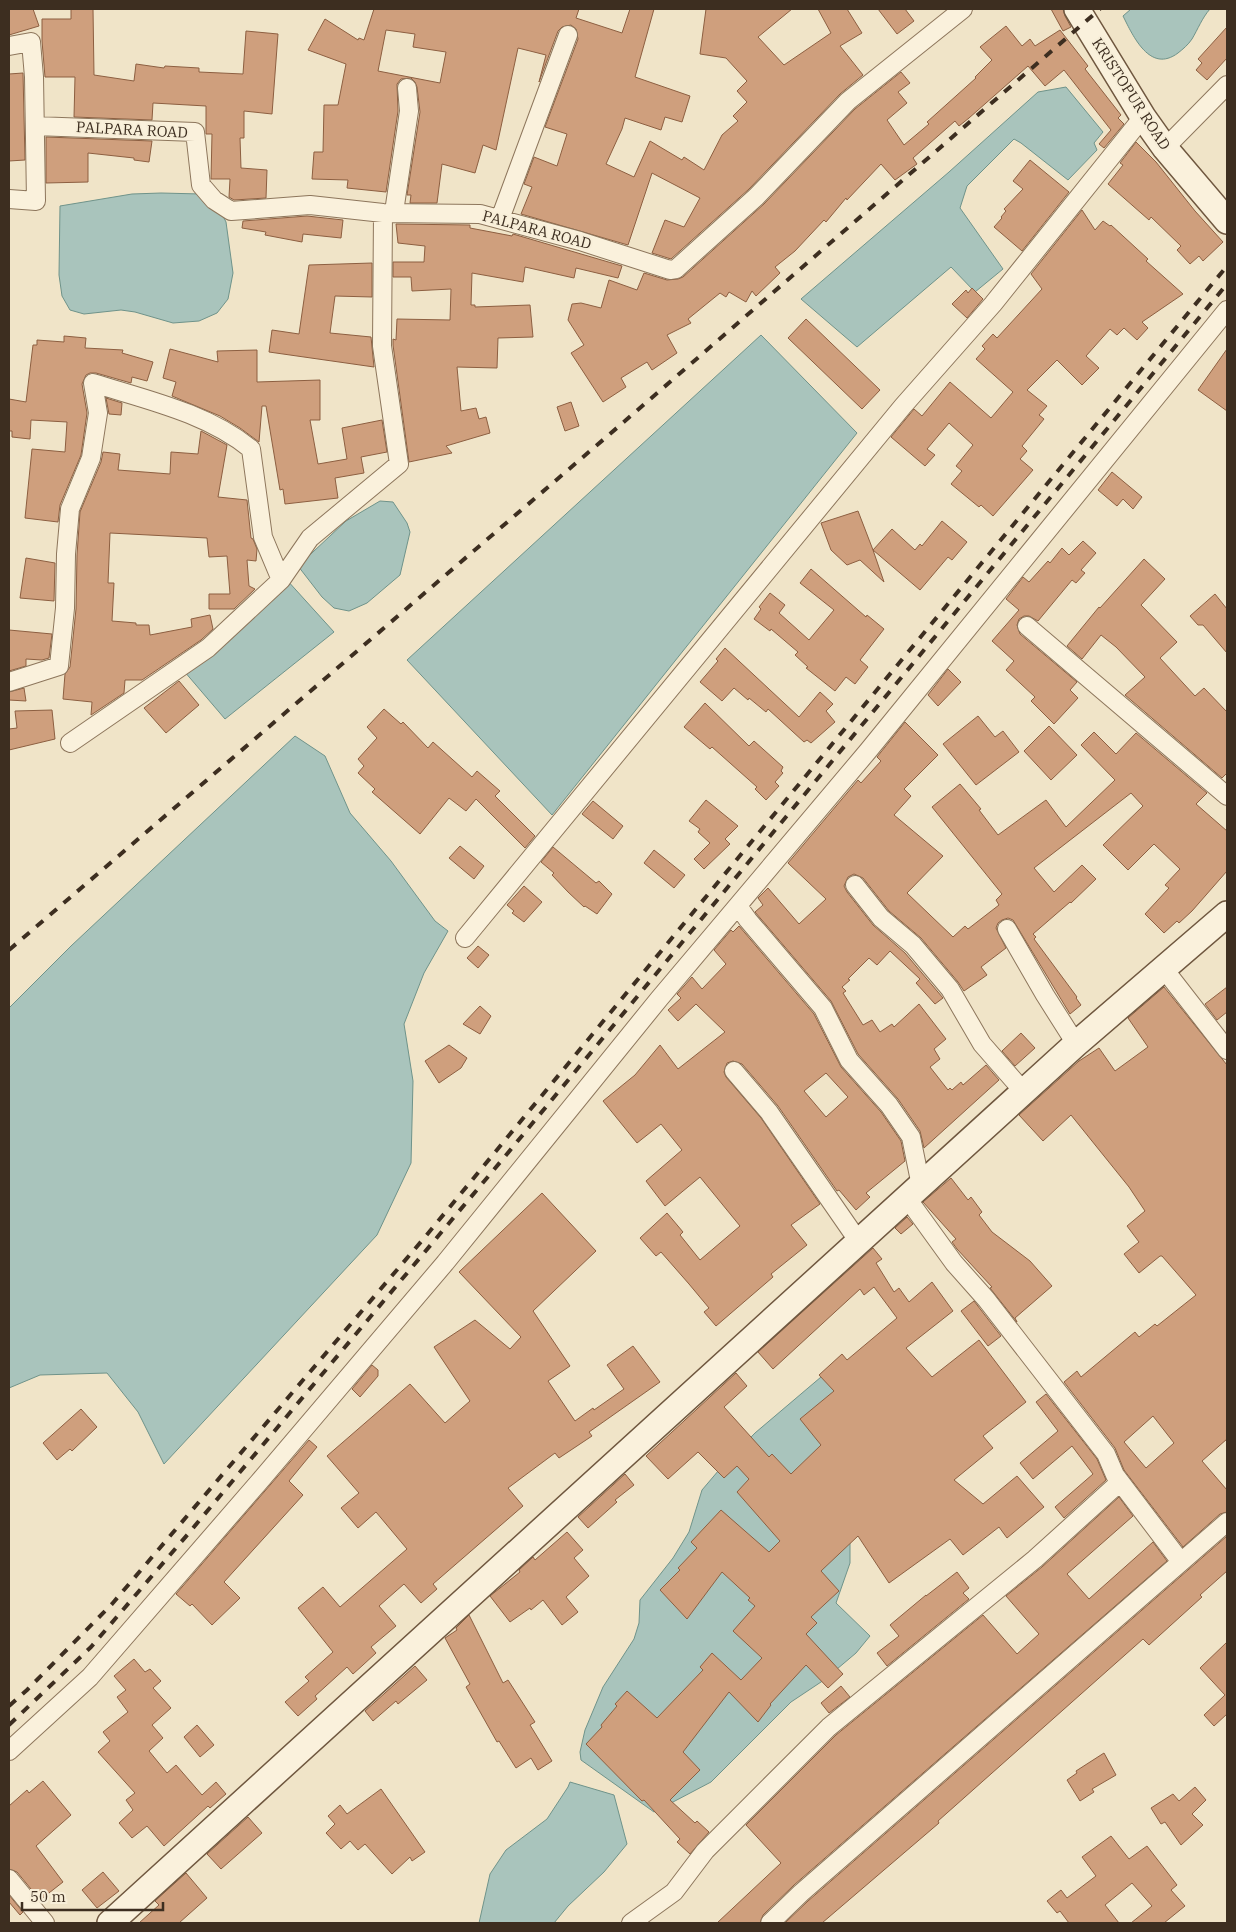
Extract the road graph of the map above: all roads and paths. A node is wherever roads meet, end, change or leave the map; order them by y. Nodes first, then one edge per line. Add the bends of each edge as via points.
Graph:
1 (962, 9) edge
2 (1082, 11) edge
3 (568, 34) dead end
4 (9, 46) edge
5 (1227, 85) edge
6 (407, 88) dead end
7 (1142, 117) junction
8 (35, 126) junction
9 (1165, 148) junction
10 (9, 199) edge
11 (388, 212) junction
12 (500, 219) junction
13 (1227, 221) edge
14 (1227, 310) edge
15 (281, 580) junction
16 (1027, 626) dead end
17 (9, 682) edge
18 (70, 743) dead end
19 (1227, 796) edge
20 (855, 886) dead end
21 (738, 906) junction
22 (1227, 914) edge
23 (1007, 929) dead end
24 (465, 938) dead end
25 (1164, 969) junction
26 (1076, 1044) junction
27 (1227, 1050) edge
28 (734, 1071) dead end
29 (1024, 1092) junction
30 (914, 1192) junction
31 (859, 1242) junction
32 (1120, 1482) junction
33 (1227, 1522) edge
34 (1181, 1562) junction
35 (9, 1751) edge
36 (9, 1879) edge
37 (45, 1923) edge
38 (110, 1923) edge
39 (631, 1923) edge
40 (770, 1923) edge

1 - 12 street, PALPARA ROAD via 848,101 756,197 676,269 670,270
2 - 7 main road, KRISTOPUR ROAD
3 - 12 street
4 - 8 street via 31,42
5 - 9 street
6 - 11 street via 409,111
7 - 9 main road, KRISTOPUR ROAD
7 - 24 street via 993,304 897,414
8 - 10 street via 36,201
8 - 11 street, PALPARA ROAD via 195,132 201,185 214,200 231,211 310,205
9 - 13 main road, KRISTOPUR ROAD
11 - 12 street, PALPARA ROAD via 480,214
11 - 15 street via 382,346 399,464 310,538
14 - 21 street via 875,743
15 - 17 street via 263,537 251,449 220,428 170,407 93,383 98,413 91,458 70,509 59,666
15 - 18 street via 208,648
16 - 19 street
20 - 29 street via 881,918 914,945 950,989 982,1044
21 - 30 street via 823,1008 849,1060 889,1105 910,1137
21 - 35 street via 445,1263 259,1482 90,1677
22 - 25 main road
23 - 26 street
25 - 26 main road
25 - 27 street
26 - 29 main road
28 - 31 street via 769,1112
29 - 30 main road
30 - 31 main road
30 - 32 street via 954,1263 986,1299 1106,1454
31 - 38 main road
32 - 34 street
32 - 39 street via 1034,1559 829,1727 705,1851 674,1892
33 - 34 street
34 - 40 street
36 - 37 street

